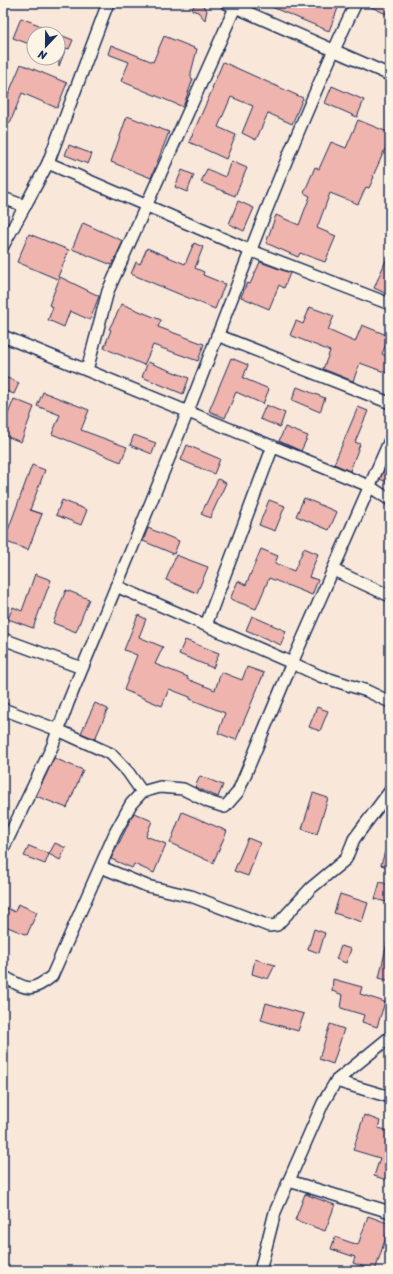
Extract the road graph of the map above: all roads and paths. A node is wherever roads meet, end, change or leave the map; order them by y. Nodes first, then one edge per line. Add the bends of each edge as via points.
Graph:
1 (108, 3) edge
2 (356, 3) edge
3 (233, 4) edge
4 (334, 49) junction
5 (390, 75) edge
6 (48, 163) junction
7 (3, 198) edge
8 (146, 205) junction
9 (25, 206) junction
10 (3, 246) edge
11 (249, 250) junction
12 (390, 304) edge
13 (217, 335) junction
14 (3, 336) edge
15 (87, 370) junction
16 (390, 403) edge
17 (188, 411) junction
18 (390, 440) edge
19 (272, 446) junction
20 (369, 486) junction
21 (390, 500) edge
22 (333, 570) junction
23 (116, 586) junction
24 (390, 596) edge
25 (206, 625) junction
26 (3, 639) edge
27 (292, 663) junction
28 (82, 668) junction
29 (390, 702) edge
30 (3, 709) edge
31 (58, 730) junction
32 (390, 791) edge
33 (142, 792) junction
34 (3, 849) edge
35 (101, 867) junction
36 (3, 976) edge
37 (390, 1037) edge
38 (336, 1080) junction
39 (390, 1097) edge
40 (288, 1181) junction
41 (390, 1212) edge
42 (260, 1271) edge

1 - 6 street
2 - 4 street
3 - 4 street
3 - 8 street
4 - 5 street
4 - 11 street
6 - 8 street
6 - 9 street
7 - 9 street
8 - 11 street
8 - 15 street via 108,291
9 - 10 street
11 - 12 street
11 - 13 street
13 - 16 street
13 - 17 street
14 - 15 street
15 - 17 street
17 - 19 street
17 - 23 street
18 - 20 street
19 - 20 street
19 - 25 street
20 - 21 street
20 - 22 street
22 - 24 street
22 - 27 street
23 - 25 street
23 - 28 street
25 - 27 street
26 - 28 street
27 - 29 street
27 - 33 street via 238,792 226,807 183,789 160,787
28 - 31 street
30 - 31 street
31 - 33 street via 111,754
31 - 34 street
32 - 35 street via 354,839 346,859 311,888 277,925 269,926 191,896 147,886
33 - 35 street via 131,804 115,833
35 - 36 street via 52,976 38,987 25,988
37 - 38 street
38 - 39 street
38 - 40 street
40 - 41 street
40 - 42 street via 275,1212

